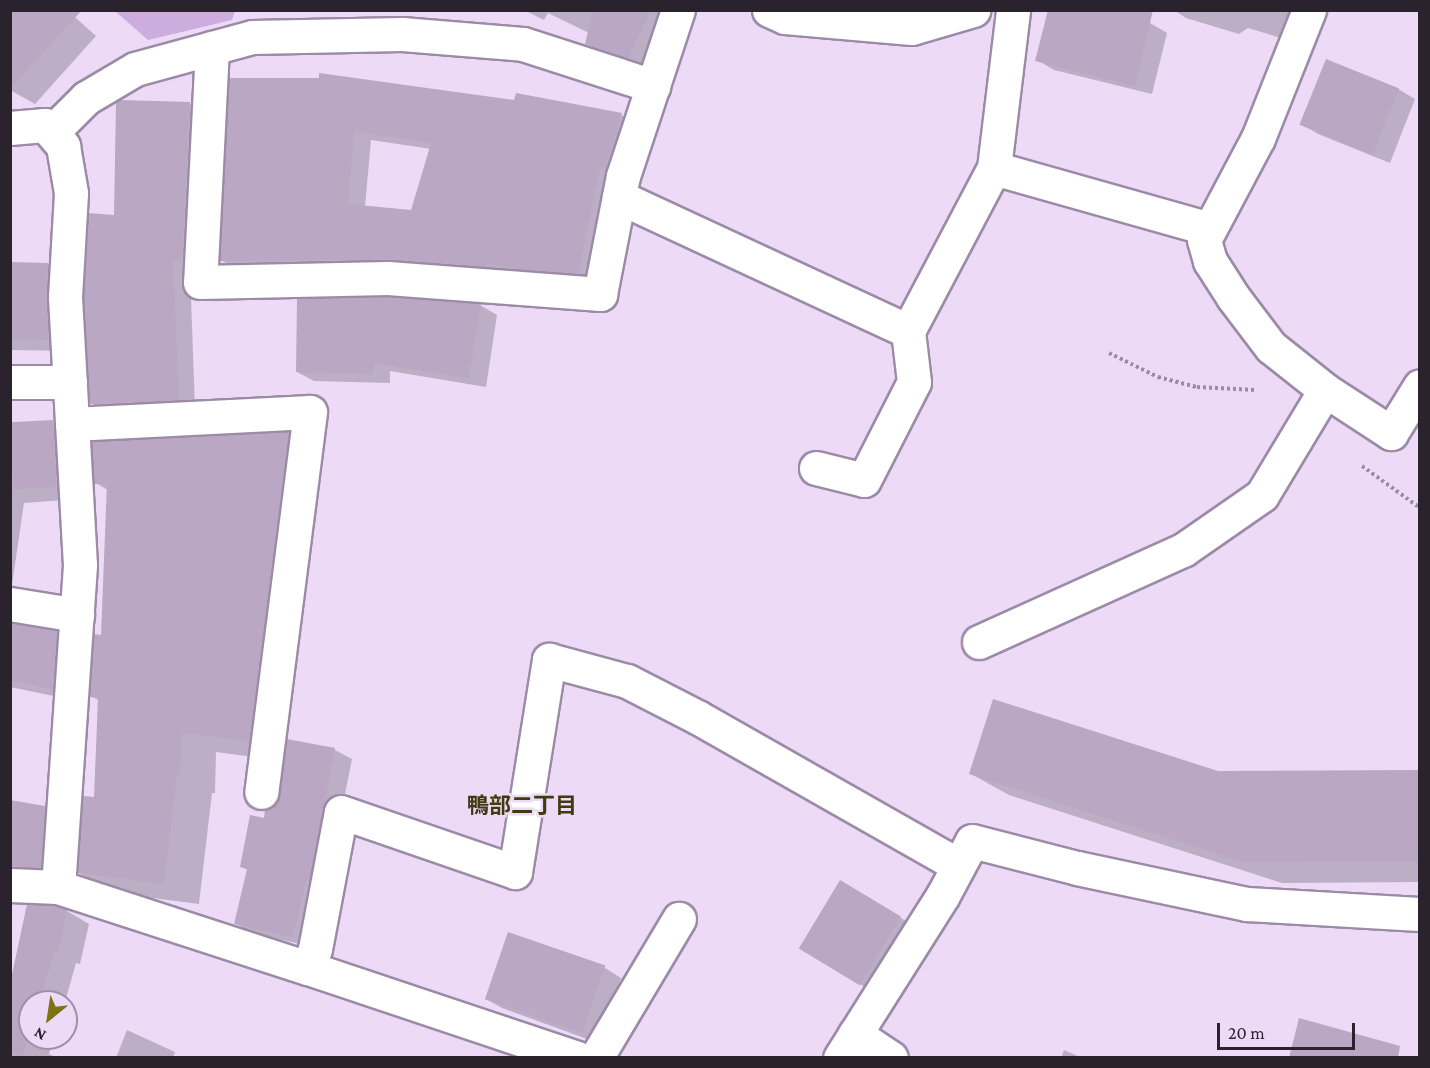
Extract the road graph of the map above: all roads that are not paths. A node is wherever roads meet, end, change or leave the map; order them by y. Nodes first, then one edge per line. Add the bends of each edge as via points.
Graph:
1 (678, 10) edge
2 (769, 10) edge
3 (974, 10) edge
4 (1013, 10) edge
5 (1310, 10) edge
6 (256, 24) edge
7 (212, 48) junction
8 (653, 86) junction
9 (10, 128) edge
10 (52, 132) junction
11 (994, 168) junction
12 (619, 197) junction
13 (1209, 229) junction
14 (908, 331) junction
15 (10, 382) edge
16 (69, 382) junction
17 (1419, 386) edge
18 (1325, 390) junction
19 (72, 424) junction
20 (816, 468) dead end
21 (10, 604) edge
22 (76, 615) junction
23 (979, 642) dead end
24 (261, 792) dead end
25 (958, 865) junction
26 (10, 885) edge
27 (58, 887) junction
28 (1419, 914) edge
29 (679, 919) dead end
30 (308, 968) junction
31 (848, 1046) edge
32 (577, 1058) edge
33 (596, 1058) edge
34 (891, 1058) edge

1 - 8 street
2 - 3 street via 785,17 912,28
4 - 11 street
5 - 13 street via 1258,138
6 - 7 street
6 - 8 street via 523,44
7 - 10 street via 135,69 86,98
7 - 12 street via 200,282 388,278 600,294
8 - 12 street
9 - 10 street via 45,125
10 - 16 street via 63,146 71,193 65,297
11 - 13 street
11 - 14 street
12 - 14 street
13 - 18 street via 1204,240 1210,261 1233,297 1271,347
14 - 20 street via 914,382 864,480
15 - 16 street
16 - 19 street
17 - 18 street via 1391,433
18 - 23 street via 1262,495 1183,550
19 - 22 street via 80,565
19 - 24 street via 310,412
21 - 22 street
22 - 27 street
25 - 28 street via 972,841 1247,904
25 - 30 street via 627,681 549,660 515,872 341,812
25 - 31 street
26 - 27 street
27 - 30 street
29 - 33 street
30 - 32 street
31 - 34 street

